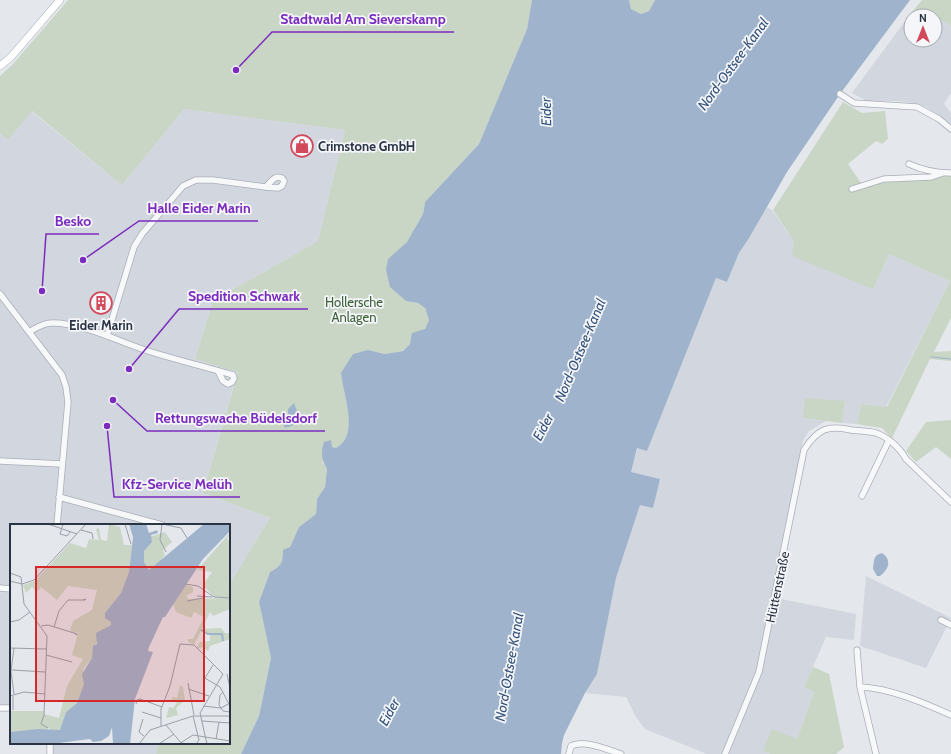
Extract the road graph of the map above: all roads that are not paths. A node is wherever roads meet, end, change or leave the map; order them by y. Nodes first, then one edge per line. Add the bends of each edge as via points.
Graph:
1 (60, 0) edge
2 (0, 66) edge
3 (840, 94) dead end
4 (951, 130) edge
5 (909, 164) dead end
6 (943, 173) junction
7 (951, 173) edge
8 (266, 187) dead end
9 (852, 189) dead end
10 (0, 294) edge
11 (29, 332) junction
12 (107, 336) junction
13 (218, 371) dead end
14 (889, 440) junction
15 (0, 461) edge
16 (62, 464) junction
17 (862, 496) dead end
18 (59, 497) junction
19 (951, 502) edge
20 (56, 524) edge
21 (158, 524) edge
22 (0, 588) edge
23 (10, 589) edge
24 (941, 620) dead end
25 (951, 625) edge
26 (857, 650) dead end
27 (860, 687) junction
28 (951, 715) edge
29 (569, 754) edge
30 (622, 754) edge
31 (725, 754) edge
32 (876, 754) edge

1 - 2 main road via 11,57
3 - 4 street via 854,103 917,107 939,119
5 - 6 street
6 - 7 street
6 - 9 street via 931,177 884,179
8 - 12 street via 213,180 196,180 183,186 142,234 134,248
10 - 11 street
11 - 12 street via 50,323 69,324
11 - 16 street via 60,372 66,387 68,402
12 - 13 street
14 - 17 street
14 - 19 street
14 - 31 street, Hüttenstraße via 877,433 832,428 815,435 804,450 760,672
15 - 16 street
16 - 18 street
18 - 20 street
18 - 21 street
22 - 23 street
24 - 25 street
26 - 27 street
27 - 28 street via 915,699
27 - 32 street
29 - 30 street via 573,745 582,744 599,746

